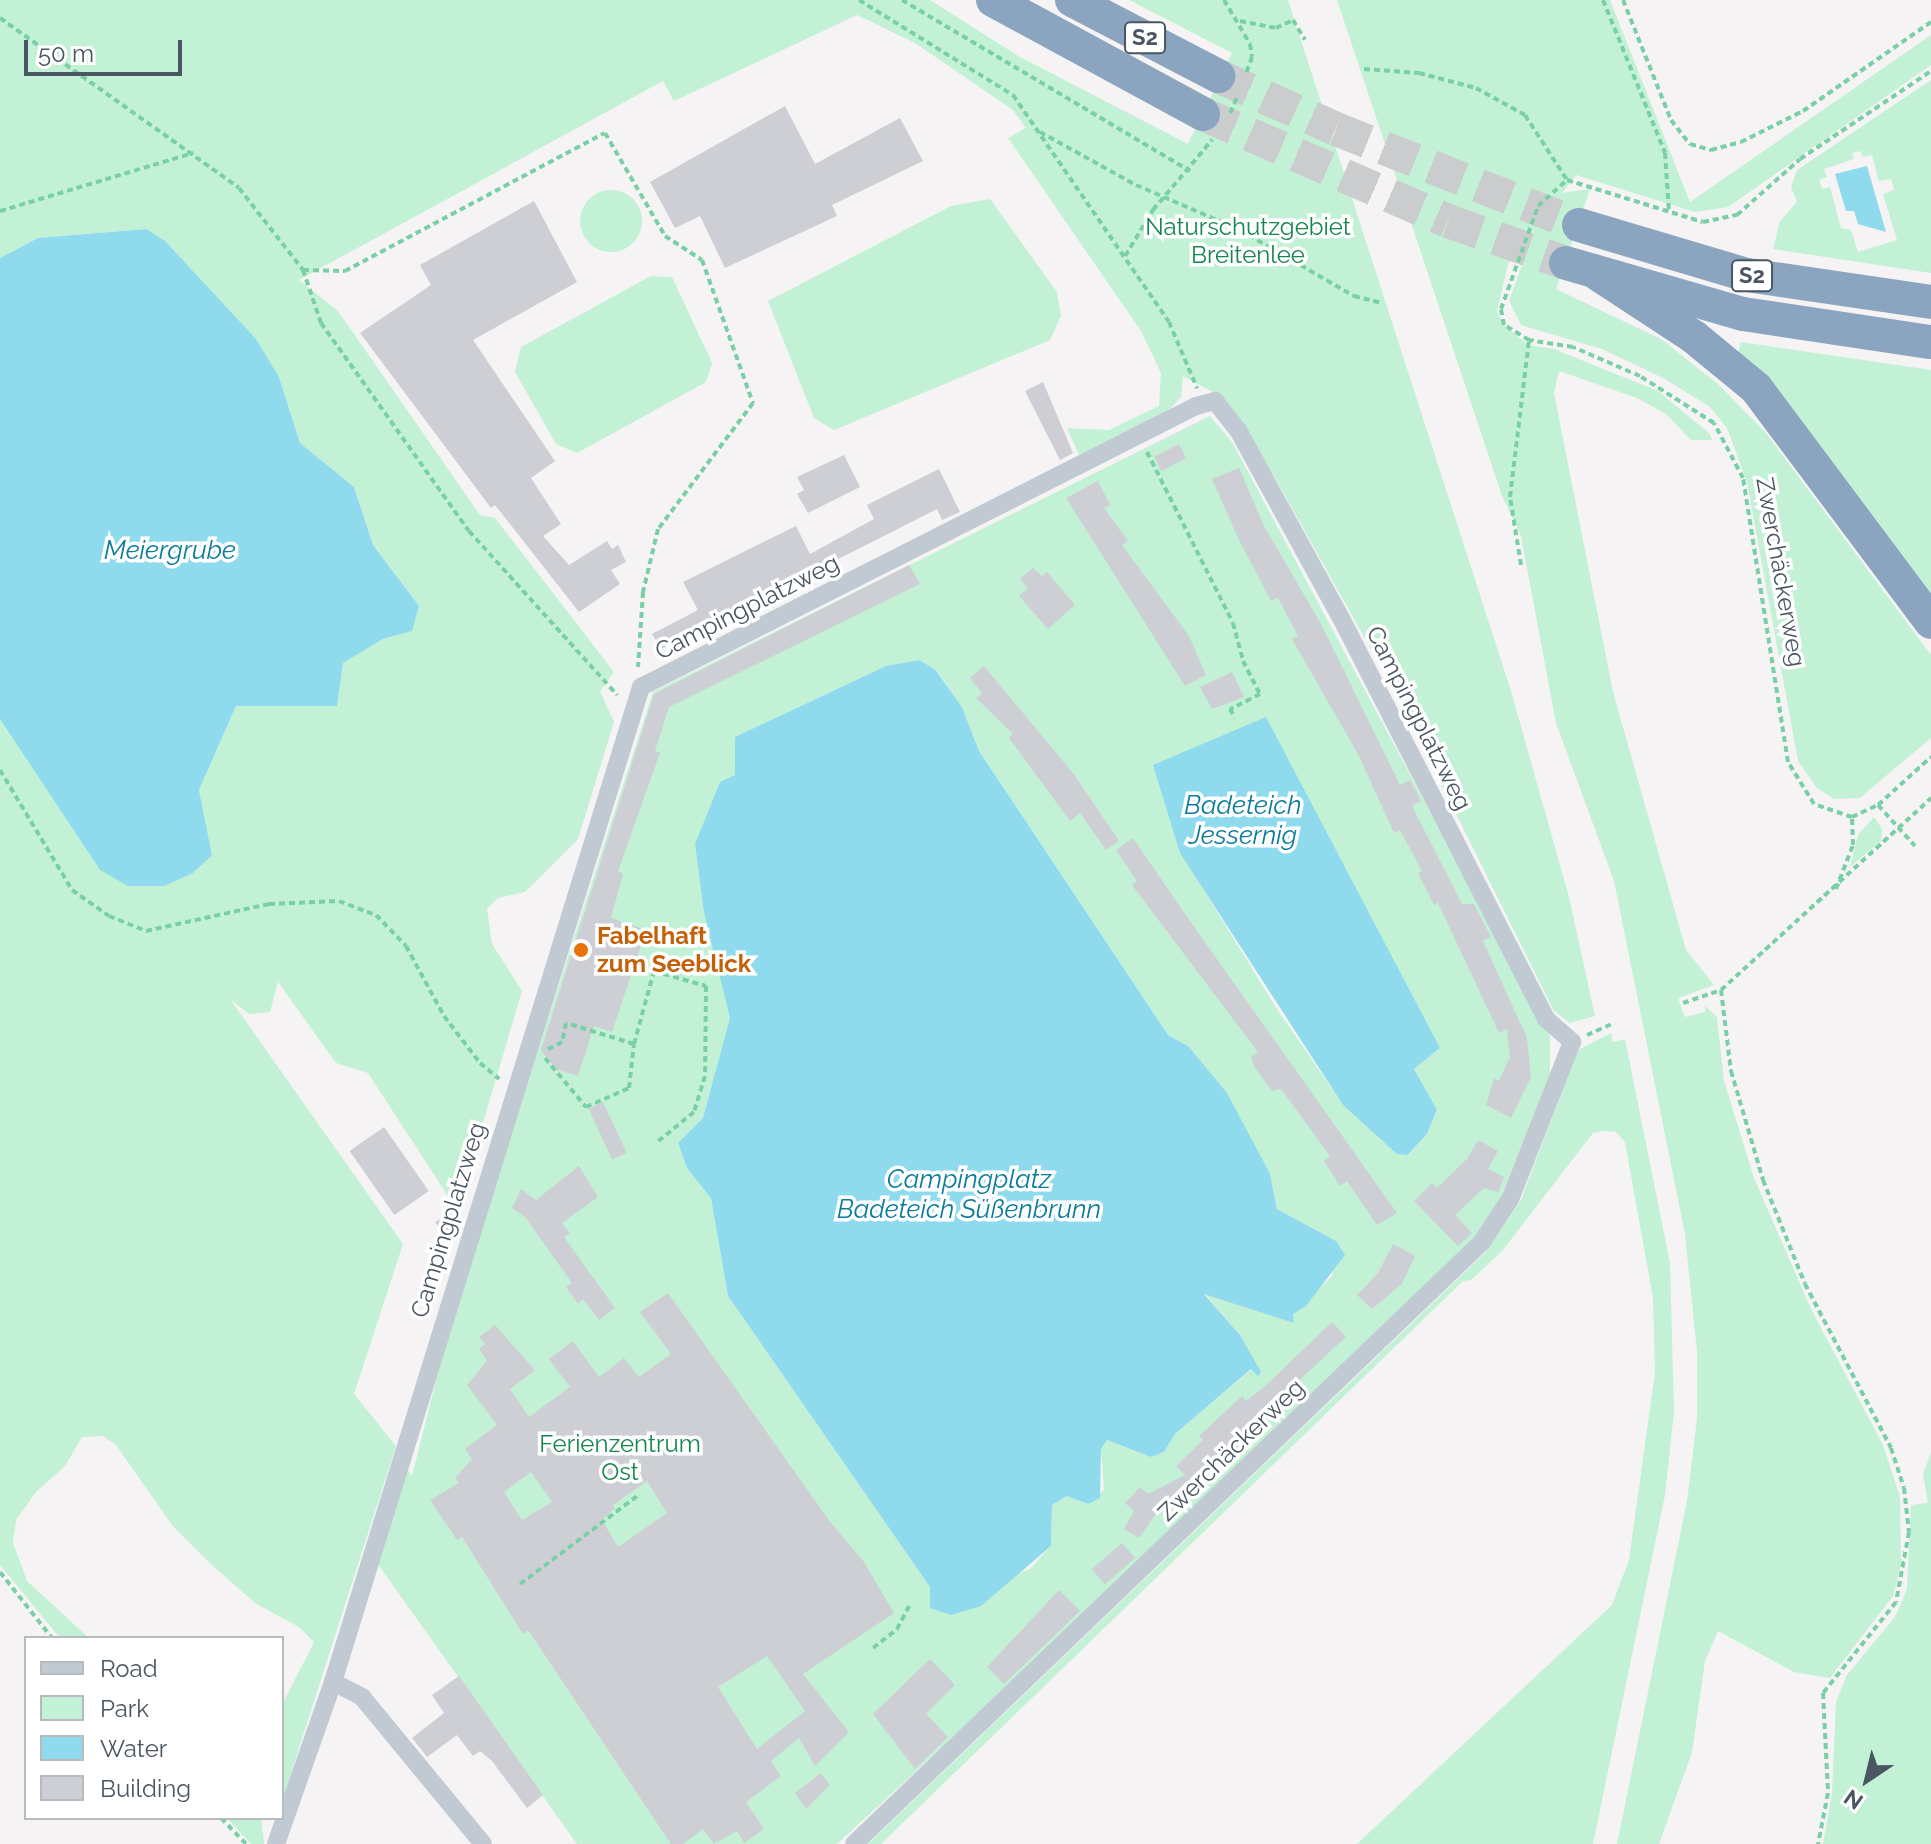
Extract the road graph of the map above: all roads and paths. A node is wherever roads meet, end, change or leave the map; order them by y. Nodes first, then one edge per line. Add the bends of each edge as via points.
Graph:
1 (859, 0) edge
2 (902, 0) edge
3 (993, 0) edge
4 (1072, 0) edge
5 (1603, 0) edge
6 (1623, 0) edge
7 (0, 18) edge
8 (1240, 21) dead end
9 (1931, 22) edge
10 (1305, 40) dead end
11 (1364, 69) dead end
12 (1931, 71) edge
13 (1218, 76) tunnel mouth
14 (1203, 114) tunnel mouth
15 (1038, 130) junction
16 (193, 153) junction
17 (1190, 171) dead end
18 (1567, 180) junction
19 (0, 211) edge
20 (1669, 212) junction
21 (1579, 225) tunnel mouth
22 (1566, 263) tunnel mouth
23 (303, 270) junction
24 (1598, 274) junction
25 (1931, 302) edge
26 (1382, 303) dead end
27 (1529, 340) junction
28 (1931, 342) edge
29 (1196, 406) junction
30 (1139, 436) junction
31 (1521, 565) dead end
32 (1931, 622) edge
33 (641, 687) junction
34 (1235, 718) dead end
35 (1931, 757) edge
36 (0, 770) edge
37 (1931, 798) edge
38 (1878, 805) junction
39 (1852, 817) junction
40 (1899, 828) junction
41 (1915, 846) dead end
42 (1836, 889) junction
43 (1721, 990) junction
44 (1683, 1003) dead end
45 (1614, 1023) dead end
46 (1572, 1042) junction
47 (634, 1044) junction
48 (541, 1052) junction
49 (523, 1060) junction
50 (513, 1090) junction
51 (656, 1143) dead end
52 (640, 1494) dead end
53 (0, 1572) edge
54 (520, 1584) dead end
55 (910, 1605) dead end
56 (50, 1636) edge
57 (873, 1648) dead end
58 (333, 1682) junction
59 (223, 1820) edge
60 (246, 1844) edge
61 (276, 1844) edge
62 (483, 1844) edge
63 (854, 1844) edge
64 (1818, 1844) edge

1 - 15 path via 1013,95
2 - 17 path
3 - 14 highway, S2
4 - 13 highway, S2
5 - 20 path via 1665,153
6 - 9 path via 1671,120 1690,144 1711,150 1741,142 1803,111
7 - 16 path
8 - 10 path via 1276,28 1293,20
11 - 18 path via 1419,73 1476,88 1525,115
12 - 20 path via 1800,159 1737,215 1703,222
15 - 26 path via 1136,185 1240,230 1354,296
15 - 29 path via 1169,322 1197,384
16 - 19 path
16 - 23 path via 239,188
18 - 20 path
18 - 27 path via 1538,206 1501,309 1504,325
21 - 25 highway, S2 via 1747,275
22 - 24 highway, S2
23 - 33 path via 321,323 469,531 604,686 617,696
23 - 33 path via 345,271 605,133 665,236 702,260 753,403 658,529 643,592
24 - 28 highway, S2 via 1806,328
24 - 32 highway via 1703,343 1756,388 1817,462
27 - 31 path via 1510,497
27 - 39 path, Zwerchäckerweg via 1573,347 1600,358 1640,376 1714,423 1743,478 1788,762 1814,804
29 - 30 street, Campingplatzweg
29 - 46 street, Campingplatzweg via 1215,401 1238,430 1546,1019
30 - 33 street, Campingplatzweg
30 - 34 path via 1233,623 1243,661 1260,694 1230,709
33 - 49 street, Campingplatzweg
35 - 38 path
36 - 50 path via 72,890 109,916 146,931 269,904 339,901 376,915 406,946 444,1016 480,1063
37 - 40 path
38 - 39 path
38 - 40 path
39 - 42 path via 1853,845
40 - 41 path
40 - 42 path
42 - 43 path
43 - 44 path
43 - 64 path via 1731,1071 1763,1180 1805,1284 1891,1448 1904,1488 1909,1532 1896,1602 1823,1693 1828,1793
45 - 46 path
46 - 63 street, Zwerchäckerweg via 1510,1199 1482,1242
47 - 48 path via 566,1023 562,1042
47 - 48 path via 629,1088 586,1107
47 - 51 path via 654,971 706,986 705,1076 694,1112
48 - 49 path
49 - 50 street, Campingplatzweg
50 - 58 street, Campingplatzweg
52 - 54 path
53 - 56 path
55 - 57 path via 897,1629
58 - 61 street, Campingplatzweg
58 - 62 street via 362,1697
59 - 60 path

